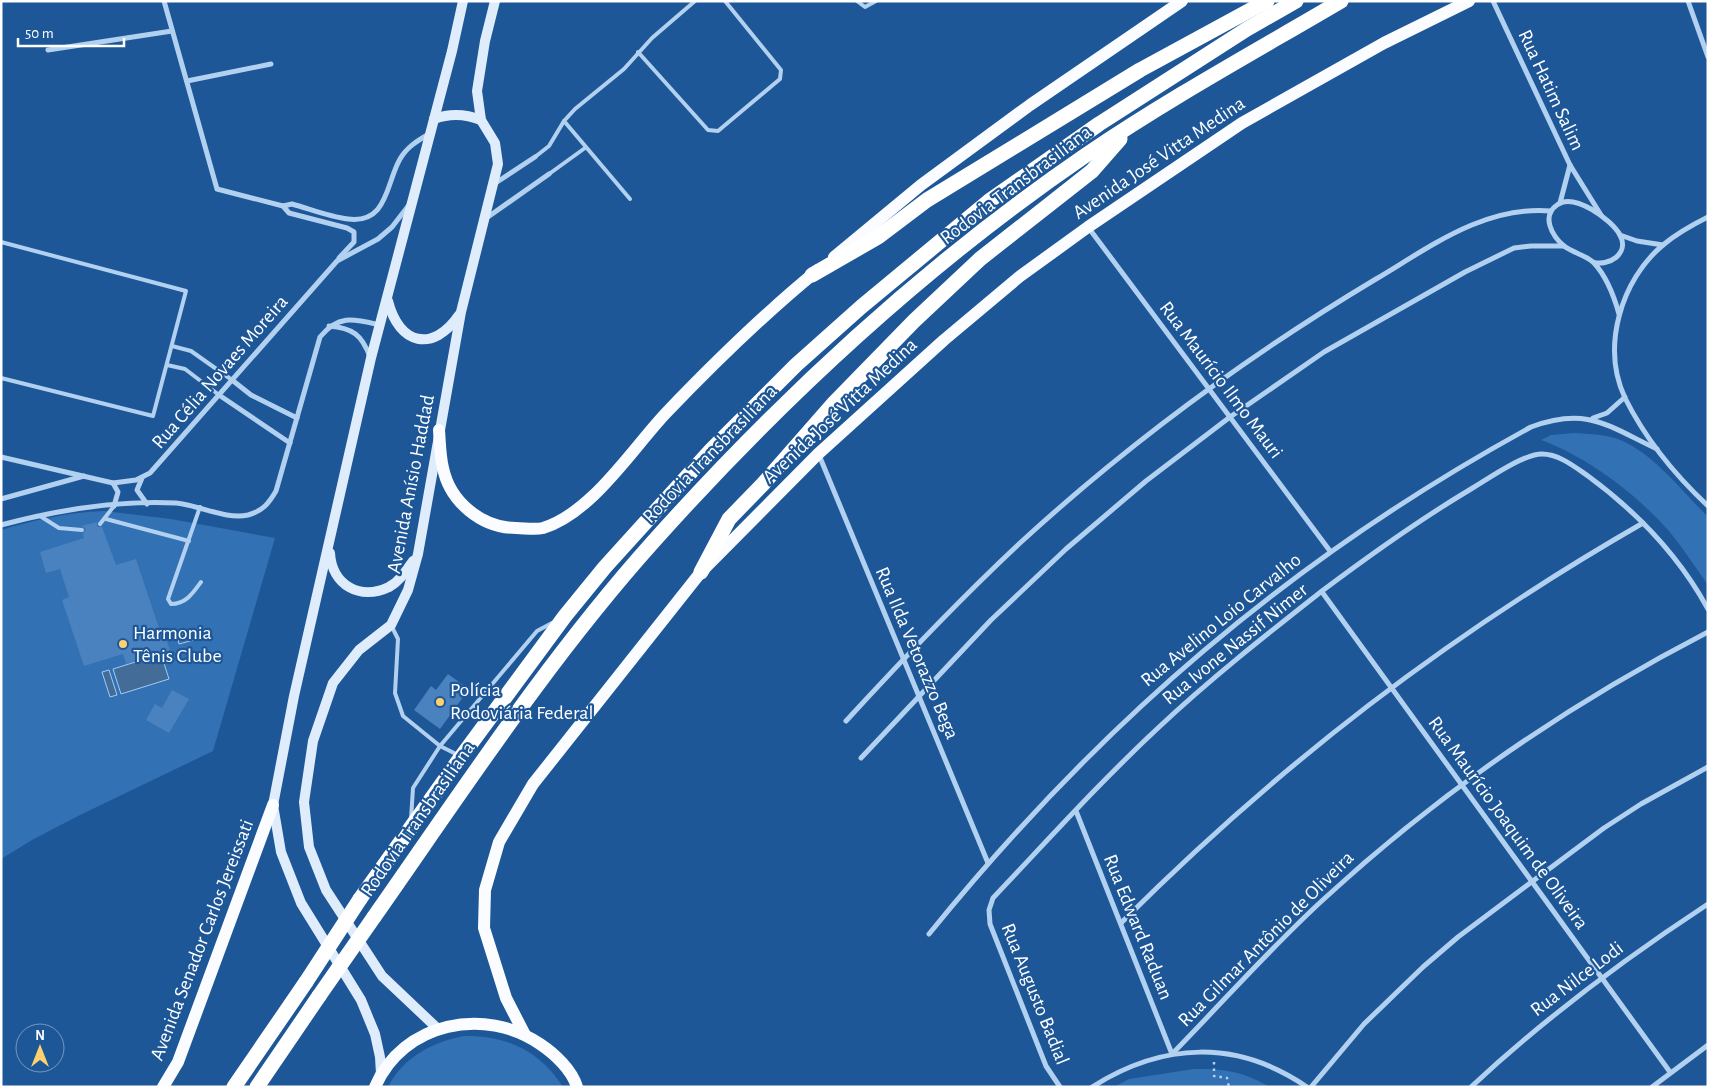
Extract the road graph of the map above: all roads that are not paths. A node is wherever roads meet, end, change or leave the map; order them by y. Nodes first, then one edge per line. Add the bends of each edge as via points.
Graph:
1 (164, 1) edge
2 (463, 1) edge
3 (495, 1) edge
4 (695, 1) edge
5 (725, 1) edge
6 (857, 1) edge
7 (876, 1) edge
8 (1182, 1) edge
9 (1267, 1) edge
10 (1296, 1) edge
11 (1342, 1) edge
12 (1469, 1) edge
13 (1493, 1) edge
14 (1688, 1) edge
15 (172, 30) junction
16 (48, 50) dead end
17 (638, 52) junction
18 (1708, 57) edge
19 (271, 64) dead end
20 (187, 81) junction
21 (434, 119) junction
22 (481, 120) junction
23 (564, 121) junction
24 (1131, 126) junction
25 (429, 134) junction
26 (585, 148) junction
27 (535, 156) joint
28 (1570, 165) junction
29 (549, 174) joint
30 (492, 185) junction
31 (630, 199) dead end
32 (410, 203) junction
33 (1560, 203) junction
34 (283, 206) junction
35 (318, 211) junction
36 (1551, 211) junction
37 (1708, 217) edge
38 (1602, 218) junction
39 (349, 219) junction
40 (485, 219) junction
41 (316, 220) junction
42 (1088, 227) junction
43 (346, 228) junction
44 (1620, 235) junction
45 (1, 242) edge
46 (1663, 245) junction
47 (1564, 246) junction
48 (337, 261) junction
49 (1593, 262) junction
50 (812, 275) junction
51 (387, 300) junction
52 (461, 312) junction
53 (1620, 315) junction
54 (380, 325) junction
55 (329, 326) junction
56 (405, 334) junction
57 (172, 346) junction
58 (371, 358) junction
59 (167, 364) junction
60 (1, 378) edge
61 (232, 380) junction
62 (1209, 388) junction
63 (219, 395) junction
64 (1625, 397) junction
65 (1230, 417) junction
66 (296, 418) junction
67 (1593, 418) junction
68 (438, 430) junction
69 (290, 443) junction
70 (1657, 449) junction
71 (818, 454) junction
72 (1, 457) edge
73 (84, 476) junction
74 (142, 478) junction
75 (113, 483) junction
76 (1, 499) edge
77 (148, 504) junction
78 (114, 506) junction
79 (1708, 506) edge
80 (200, 508) junction
81 (40, 516) junction
82 (106, 519) junction
83 (1643, 523) junction
84 (100, 524) dead end
85 (1, 525) edge
86 (82, 530) dead end
87 (329, 540) junction
88 (189, 541) junction
89 (1330, 551) junction
90 (418, 554) junction
91 (701, 572) junction
92 (201, 582) dead end
93 (1322, 592) junction
94 (1708, 610) edge
95 (565, 616) junction
96 (391, 625) junction
97 (1708, 632) edge
98 (904, 659) junction
99 (1391, 687) junction
100 (919, 696) junction
101 (846, 721) dead end
102 (440, 746) junction
103 (861, 758) dead end
104 (471, 759) junction
105 (1708, 767) edge
106 (1462, 784) junction
107 (273, 805) junction
108 (1076, 811) junction
109 (410, 828) junction
110 (988, 863) junction
111 (1532, 882) junction
112 (1708, 904) edge
113 (989, 910) joint
114 (1121, 923) junction
115 (930, 934) dead end
116 (1601, 977) junction
117 (438, 1029) junction
118 (524, 1033) junction
119 (1708, 1045) edge
120 (1172, 1054) junction
121 (1670, 1072) junction
122 (380, 1074) junction
123 (163, 1087) edge
124 (234, 1087) edge
125 (257, 1087) edge
126 (375, 1087) edge
127 (577, 1087) edge
128 (1060, 1087) edge
129 (1092, 1087) edge
130 (1307, 1087) edge
131 (1311, 1087) edge
132 (1471, 1087) edge
133 (1652, 1087) edge

1 - 15 street
2 - 21 main road
3 - 22 main road, Avenida Anísio Haddad via 477,91
4 - 17 lane
5 - 17 lane via 781,74 780,79 718,132 708,130
6 - 7 lane via 866,7
8 - 50 main road via 1030,104 936,174
9 - 50 highway via 1132,75 928,200 878,237
10 - 95 highway, Rodovia Transbrasiliana via 1247,29 1040,165 989,201 875,295 796,365 711,450
11 - 24 highway, Rodovia Transbrasiliana
12 - 42 main road, Avenida José Vitta Medina via 1384,43 1242,123
13 - 28 street, Rua Hatim Salim
14 - 18 street
15 - 16 street
15 - 20 street
17 - 23 lane via 624,69
19 - 20 street
20 - 34 street via 217,189
21 - 22 main road via 462,115
21 - 25 main road
22 - 30 main road, Avenida Anísio Haddad via 492,134 497,153 498,164
23 - 26 lane
23 - 27 lane via 549,146
24 - 91 highway via 1092,171 980,259 834,403 729,519
24 - 104 highway, Rodovia Transbrasiliana via 985,231 848,346 770,420 652,544
25 - 32 main road
25 - 39 street via 415,142 402,156 380,207 366,216
26 - 29 lane
26 - 31 lane
27 - 30 street
28 - 33 street, Rua Hatim Salim
28 - 38 street, Rua Hatim Salim
29 - 40 street
30 - 40 main road, Avenida Anísio Haddad
32 - 48 street, Rua Célia Novaes Moreira via 392,227
32 - 51 main road
33 - 36 street
33 - 38 street, Rua Hatim Salim via 1578,203
34 - 35 street via 292,204
34 - 41 street via 288,213
35 - 39 street
35 - 41 street via 320,216
36 - 47 street via 1551,229
36 - 62 street via 1512,211 1472,224 1344,299
37 - 46 street
38 - 44 street, Rua Hatim Salim
39 - 43 street
40 - 52 main road, Avenida Anísio Haddad
41 - 43 street
42 - 62 street, Rua Maurício Ilmo Mauri
42 - 71 main road, Avenida José Vitta Medina via 1020,277 944,340
43 - 48 street, Rua Célia Novaes Moreira via 354,232 355,238
44 - 46 street
44 - 49 street via 1622,247 1616,258 1605,264
45 - 57 lane via 186,291
46 - 53 street via 1636,276
47 - 49 street
47 - 65 street via 1514,248 1465,272 1340,342
48 - 61 street, Rua Célia Novaes Moreira
49 - 53 street via 1608,285
50 - 68 main road via 666,413 581,505 564,518 542,528 507,528 487,523 470,512 454,493 443,470
51 - 54 main road
51 - 56 main road via 397,325
52 - 56 main road via 447,330 434,338 416,339
52 - 68 main road, Avenida Anísio Haddad
53 - 64 street via 1616,339 1617,364
54 - 55 street via 340,320
54 - 56 main road
54 - 58 main road
55 - 58 street via 342,327 360,335
55 - 66 street via 320,337
57 - 59 lane
57 - 61 lane via 192,351
58 - 87 main road
59 - 60 lane via 154,416
59 - 63 lane via 185,370
61 - 63 street, Rua Célia Novaes Moreira
61 - 66 street via 251,395
62 - 65 street, Rua Maurício Ilmo Mauri
62 - 98 street via 1061,506 981,580
63 - 69 street
63 - 74 street, Rua Célia Novaes Moreira via 160,464
64 - 67 street, Rua Avelino Loio Carvalho via 1607,413
64 - 70 street
65 - 89 street, Rua Maurício Ilmo Mauri
65 - 100 street via 1146,480 1066,549 991,620
66 - 69 street
67 - 70 street, Rua Avelino Loio Carvalho
67 - 89 street, Rua Avelino Loio Carvalho via 1558,419 1531,427 1413,495
68 - 90 main road, Avenida Anísio Haddad
69 - 80 street via 276,491 267,506 246,516
70 - 79 street
71 - 91 main road, Avenida José Vitta Medina
71 - 98 street, Rua Ilda Vetorazzo Bega
72 - 73 street
73 - 75 street
73 - 76 street
74 - 75 street, Rua Célia Novaes Moreira
74 - 77 street via 137,490
75 - 78 street via 118,492
77 - 78 street
77 - 80 street
78 - 81 street via 80,508
78 - 82 lane
80 - 88 lane
81 - 85 street
81 - 86 lane via 59,528
82 - 84 lane
82 - 88 lane
83 - 93 street, Rua Ivone Nassif Nimer via 1624,504 1560,458 1545,454 1531,456 1456,498 1387,543
83 - 94 street via 1677,562
83 - 99 street via 1538,586
87 - 90 main road via 331,566 340,582 362,590 388,587 402,577
87 - 107 main road
88 - 92 lane via 168,593 171,604 189,598
89 - 110 street, Rua Avelino Loio Carvalho via 1227,630 1130,716 1038,807
90 - 96 main road, Avenida Anísio Haddad via 408,590
91 - 118 main road, Avenida José Vitta Medina via 533,784 499,842 484,890 484,928 506,998
93 - 99 street, Rua Maurício Joaquim de Oliveira
93 - 108 street, Rua Ivone Nassif Nimer via 1197,692 1119,765
95 - 102 lane via 537,631
95 - 104 highway, Rodovia Transbrasiliana
96 - 102 lane via 398,639 395,693 403,716
96 - 117 main road, Avenida Anísio Haddad via 359,650 332,683 313,740 305,794 308,847 326,890 382,976
97 - 106 street, Rua Gilmar Antônio de Oliveira via 1559,716
98 - 100 street, Rua Ilda Vetorazzo Bega
98 - 101 street
99 - 106 street, Rua Maurício Joaquim de Oliveira
99 - 114 street via 1324,738 1223,825
100 - 103 street
100 - 110 street, Rua Ilda Vetorazzo Bega
102 - 104 lane
102 - 109 lane via 413,788
104 - 109 highway, Rodovia Transbrasiliana
104 - 125 highway, Rodovia Transbrasiliana, bridge via 374,917
105 - 111 street via 1604,828
106 - 111 street, Rua Maurício Joaquim de Oliveira
106 - 120 street, Rua Gilmar Antônio de Oliveira via 1324,898
107 - 122 main road via 281,852 301,903 360,1000 375,1034
107 - 123 main road, Avenida Senador Carlos Jereissati via 178,1062
108 - 113 street, Rua Ivone Nassif Nimer via 993,898
108 - 114 street, Rua Edward Raduan
109 - 124 highway, Rodovia Transbrasiliana, bridge
110 - 115 street, Rua Avelino Loio Carvalho
111 - 116 street, Rua Maurício Joaquim de Oliveira
111 - 131 street via 1423,967 1364,1024
112 - 116 street, Rua Nilce Lodi
113 - 128 street, Rua Augusto Badial via 990,924 1046,1066
114 - 120 street, Rua Edward Raduan
116 - 121 street, Rua Maurício Joaquim de Oliveira
116 - 132 street, Rua Nilce Lodi
117 - 118 main road via 467,1023 496,1024
117 - 122 main road via 416,1039 396,1054
118 - 127 main road via 554,1053
119 - 121 street
120 - 129 street via 1126,1068
120 - 130 street via 1193,1051 1258,1062 1276,1068
121 - 133 street
122 - 126 main road

